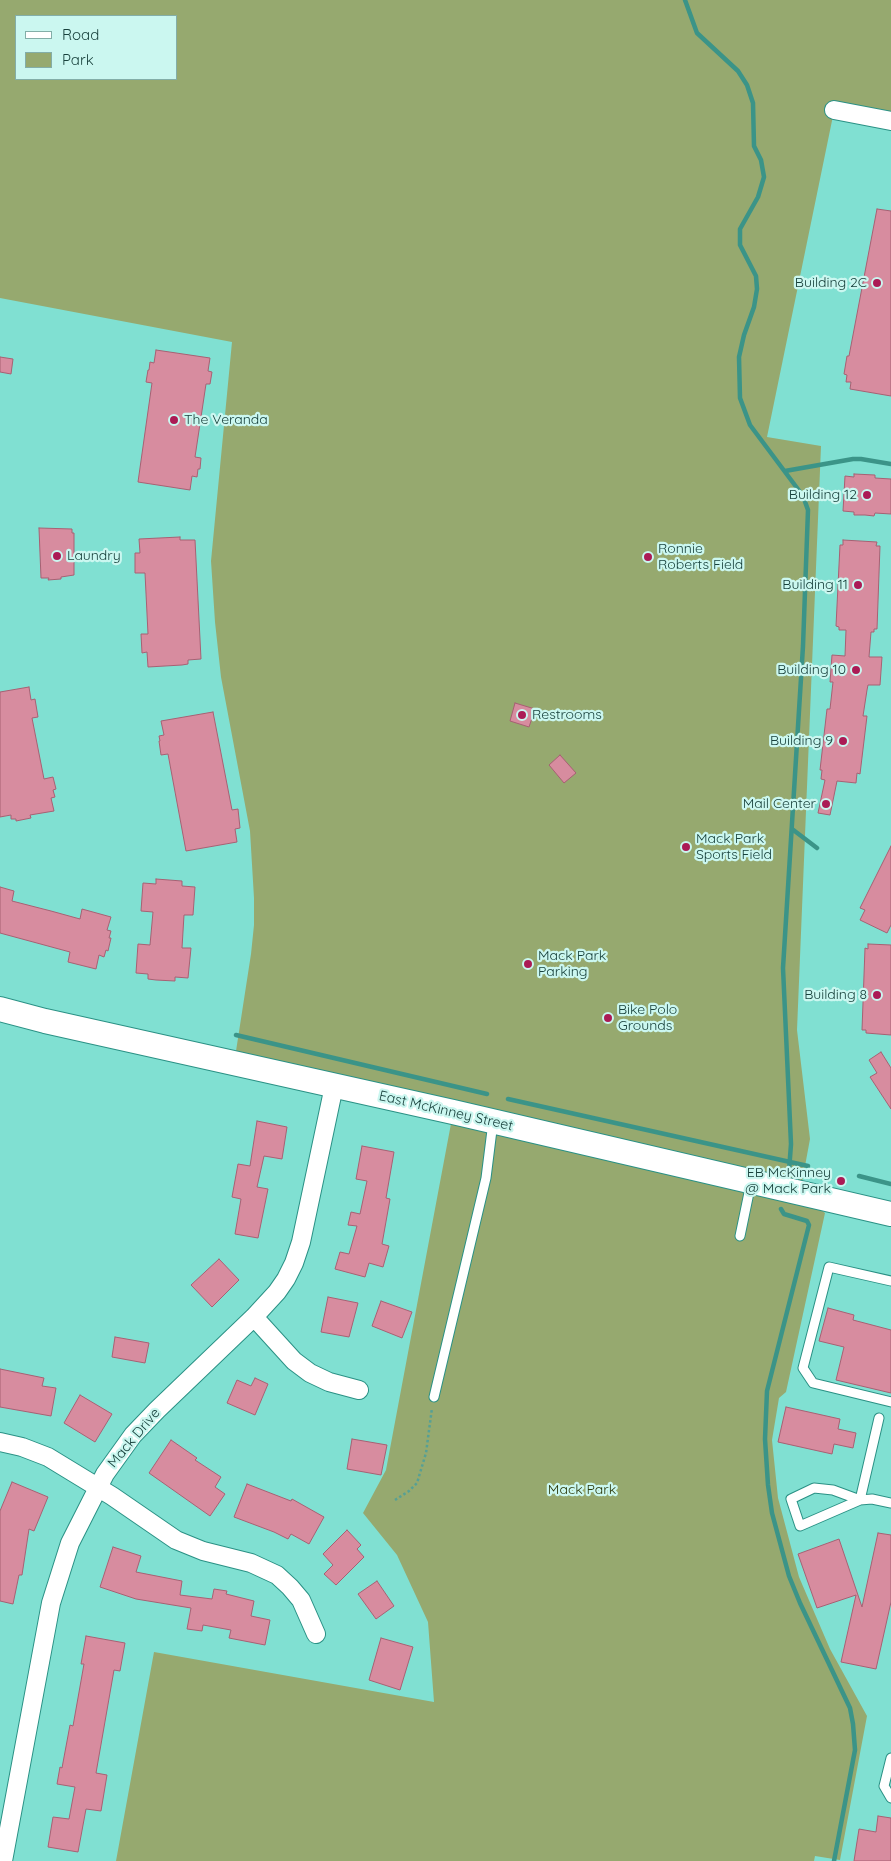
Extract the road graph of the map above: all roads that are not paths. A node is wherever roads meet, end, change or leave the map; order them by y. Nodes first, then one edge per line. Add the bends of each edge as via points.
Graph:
1 (834, 110) dead end
2 (891, 121) edge
3 (0, 1009) edge
4 (334, 1086) junction
5 (493, 1122) junction
6 (751, 1182) junction
7 (891, 1214) edge
8 (740, 1236) dead end
9 (891, 1281) edge
10 (254, 1317) junction
11 (359, 1390) dead end
12 (434, 1397) road end
13 (891, 1402) edge
14 (880, 1418) dead end
15 (0, 1442) edge
16 (98, 1487) junction
17 (860, 1500) junction
18 (891, 1503) edge
19 (316, 1634) dead end
20 (891, 1758) edge
21 (891, 1798) edge
22 (3, 1861) edge

1 - 2 street
3 - 4 main road, East McKinney Street
4 - 5 main road, East McKinney Street
4 - 10 street, Mack Drive via 294,1263 277,1292
5 - 6 main road, East McKinney Street
5 - 12 lane via 486,1178
6 - 7 main road, East McKinney Street
6 - 8 lane
9 - 13 lane via 829,1266 803,1368 813,1383
10 - 11 street via 302,1368 318,1378
10 - 16 street, Mack Drive via 144,1422 122,1448
14 - 17 lane
15 - 16 street via 48,1457
16 - 19 street via 176,1540 202,1551 251,1563 277,1575 301,1600
16 - 22 street, Mack Drive via 70,1543 51,1603
17 - 17 lane via 834,1490 814,1488 791,1499 800,1526
17 - 18 lane
20 - 21 lane via 884,1786

